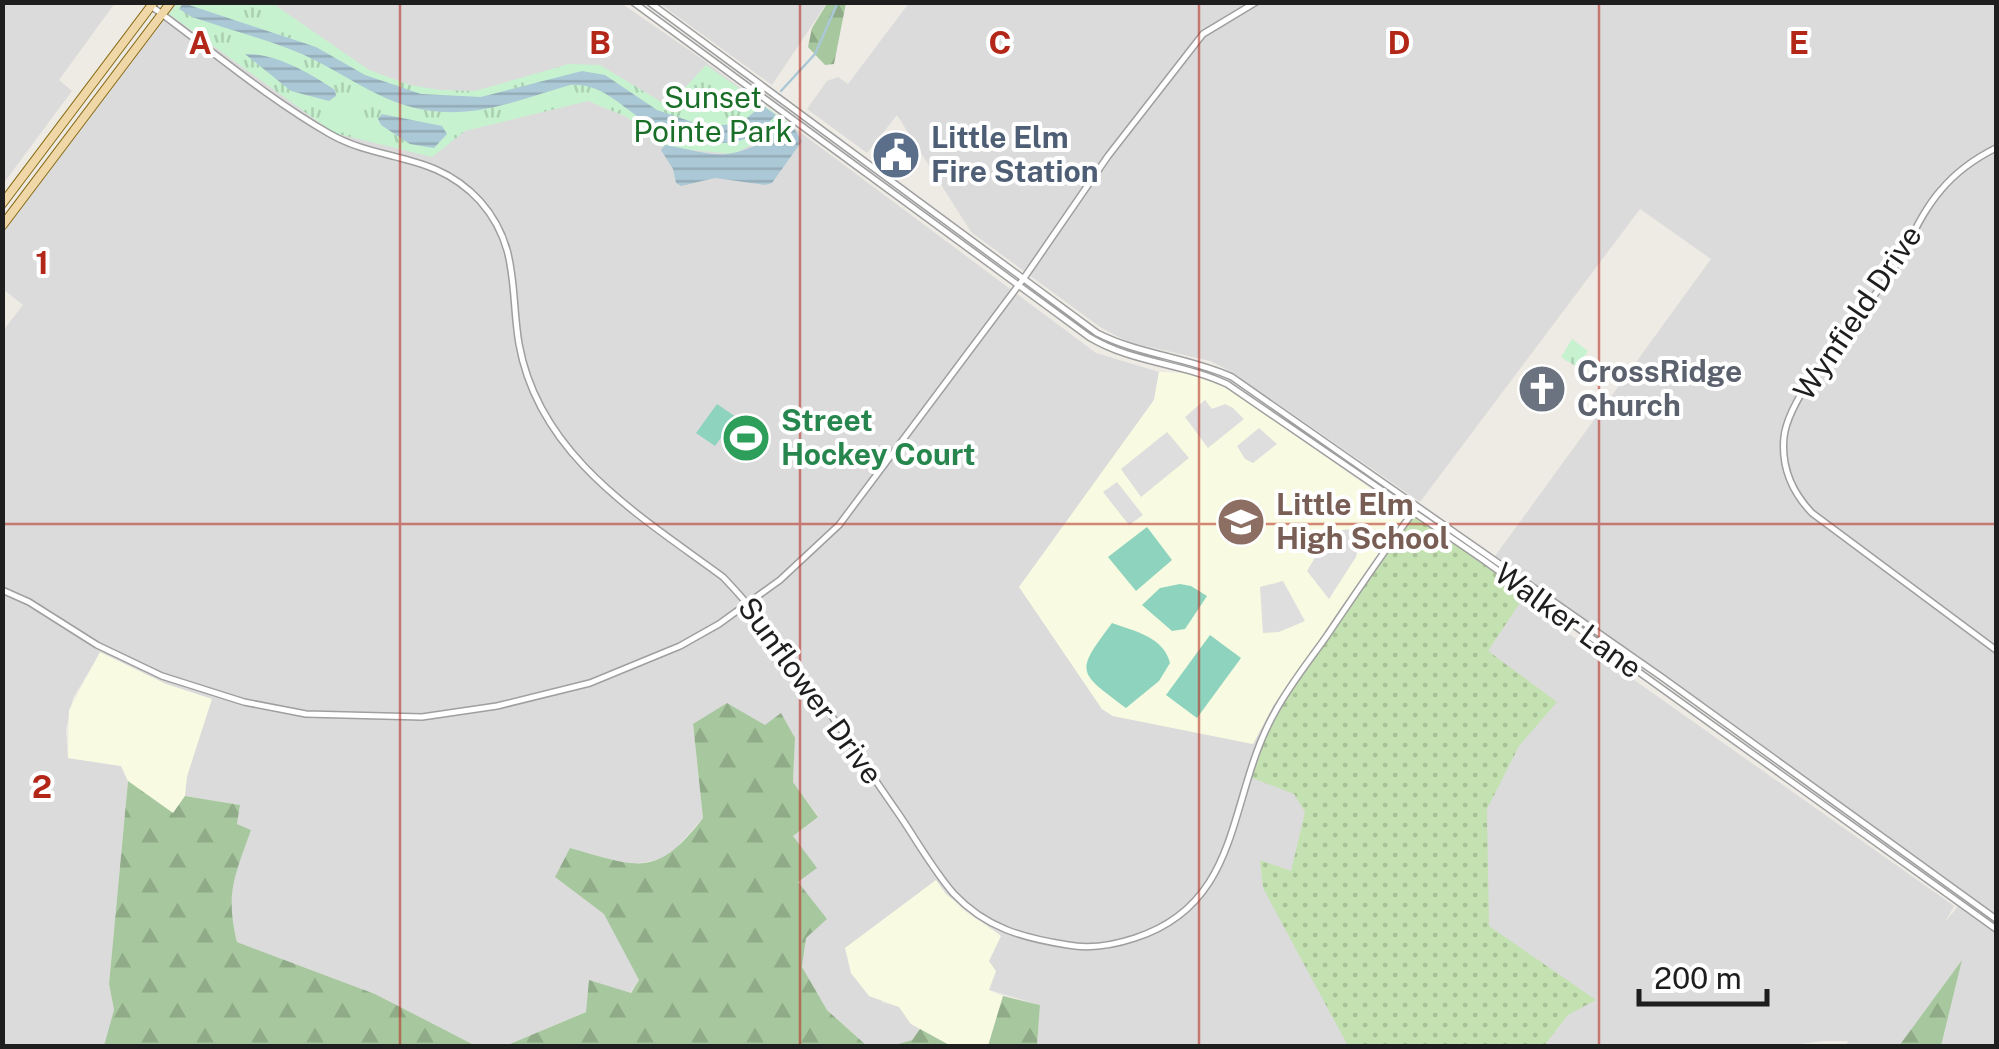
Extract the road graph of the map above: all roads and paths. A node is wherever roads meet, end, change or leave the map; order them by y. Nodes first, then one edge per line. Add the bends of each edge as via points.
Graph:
1 (633, 2) edge
2 (649, 2) edge
3 (1256, 2) edge
4 (170, 3) edge
5 (152, 4) edge
6 (162, 14) junction
7 (1996, 148) edge
8 (2, 204) edge
9 (2, 226) edge
10 (1024, 278) junction
11 (1019, 285) junction
12 (1415, 510) junction
13 (1484, 556) junction
14 (2, 590) edge
15 (1527, 592) junction
16 (746, 606) junction
17 (1591, 628) junction
18 (1996, 650) edge
19 (1626, 663) junction
20 (1660, 683) dead end
21 (1726, 735) junction
22 (1797, 775) junction
23 (1822, 796) dead end
24 (1859, 820) junction
25 (1886, 850) junction
26 (1916, 868) dead end
27 (1996, 919) edge
28 (1996, 929) edge

1 - 11 street, Walker Lane
2 - 10 street, Walker Lane
3 - 10 street via 1202,34
4 - 6 main road
5 - 6 street, Sunflower Drive
5 - 8 main road
6 - 9 main road
6 - 16 street, Sunflower Drive via 333,136 422,163 455,178 481,202 509,252 520,345 550,424 594,480 723,576
7 - 18 street, Wynfield Drive via 1968,165 1930,204 1888,276 1795,404 1784,436 1791,486 1812,514
10 - 11 street
10 - 12 street, Walker Lane via 1127,347 1232,377
11 - 12 street, Walker Lane via 1102,345 1227,384
11 - 16 street via 854,508
12 - 13 street, Walker Lane
12 - 16 street, Sunflower Drive via 1278,706 1243,786 1221,866 1205,893 1179,916 1120,943 1080,947 1026,938 992,926 954,893 783,648
13 - 15 street, Walker Lane
13 - 17 street, Walker Lane
14 - 16 street via 117,656 188,685 292,712 379,718 460,712 590,683 680,646
15 - 17 street
15 - 19 street, Walker Lane
17 - 22 street, Walker Lane
19 - 20 street
19 - 21 street, Walker Lane
21 - 22 street
21 - 25 street, Walker Lane
22 - 24 street, Walker Lane
23 - 24 street
24 - 27 street, Walker Lane
25 - 26 street
25 - 28 street, Walker Lane

